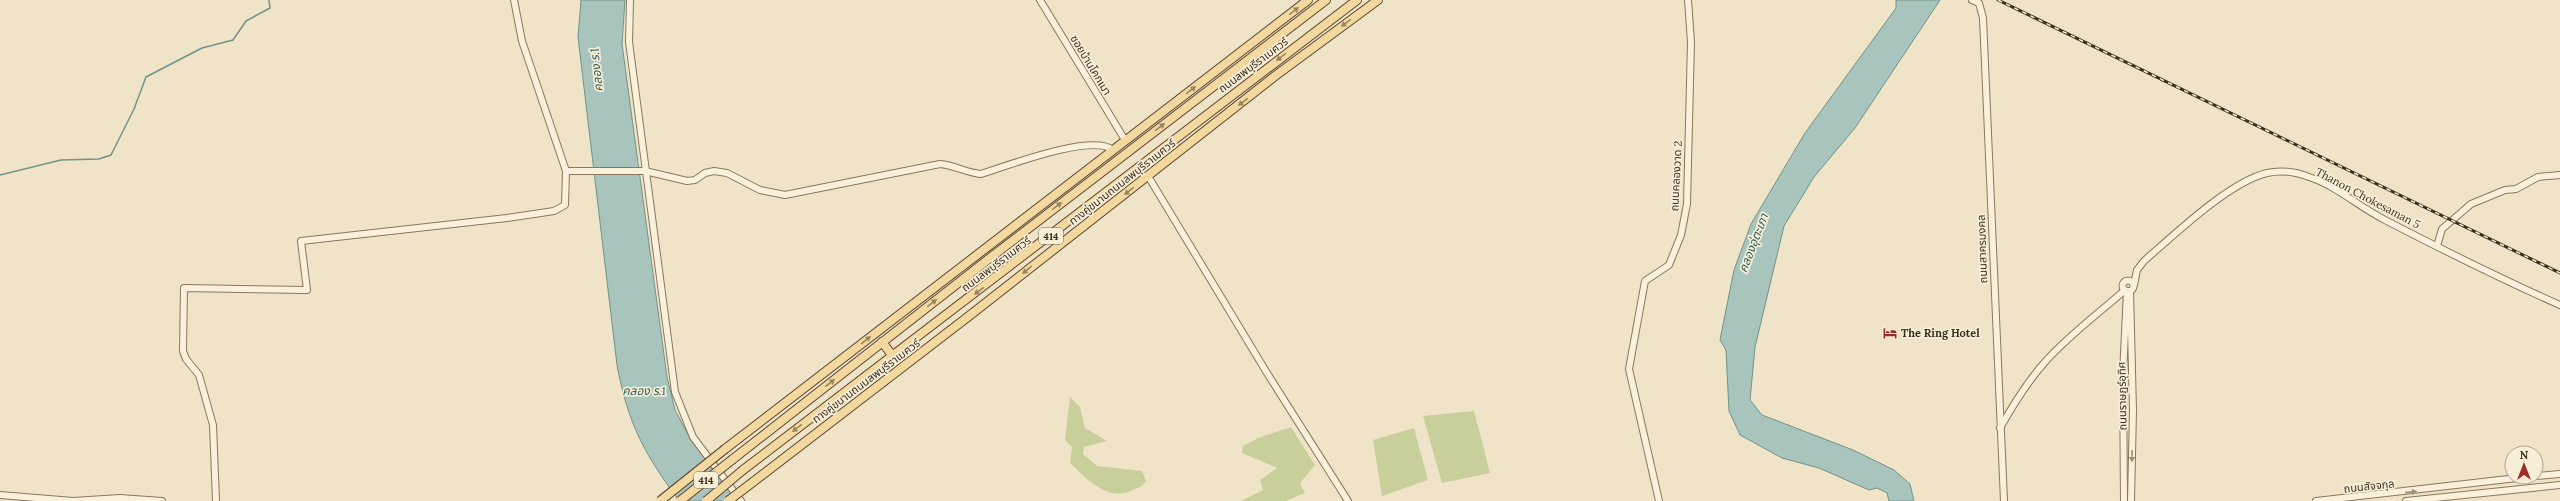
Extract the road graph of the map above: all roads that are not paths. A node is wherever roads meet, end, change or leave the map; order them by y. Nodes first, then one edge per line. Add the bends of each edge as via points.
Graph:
1 (514, 0) edge
2 (630, 0) edge
3 (1040, 0) edge
4 (1308, 0) edge
5 (1326, 0) edge
6 (1357, 0) edge
7 (1378, 0) edge
8 (1688, 0) edge
9 (1972, 0) edge
10 (1313, 10) junction
11 (1326, 24) junction
12 (1240, 54) junction
13 (1275, 76) junction
14 (1125, 140) junction
15 (1113, 150) junction
16 (566, 171) junction
17 (645, 171) junction
18 (1148, 176) junction
19 (2560, 176) edge
20 (1055, 196) junction
21 (1087, 222) junction
22 (2437, 246) junction
23 (990, 258) junction
24 (1015, 264) junction
25 (2137, 270) junction
26 (2127, 287) junction
27 (2560, 305) edge
28 (882, 342) junction
29 (892, 354) junction
30 (2000, 428) junction
31 (2560, 474) edge
32 (2544, 475) edge
33 (2504, 480) edge
34 (2560, 485) edge
35 (2539, 487) joint
36 (2425, 490) junction
37 (0, 495) edge
38 (2440, 497) junction
39 (162, 501) edge
40 (216, 501) edge
41 (660, 501) edge
42 (680, 501) edge
43 (706, 501) edge
44 (728, 501) edge
45 (741, 501) edge
46 (1348, 501) edge
47 (1659, 501) edge
48 (2004, 501) edge
49 (2124, 501) edge
50 (2131, 501) edge
51 (2316, 501) edge
52 (2406, 501) edge

1 - 16 street via 522,41
2 - 17 street via 629,42
3 - 14 street, ซอยบ้านโคกเมา
12 -> 4 main road, 414
5 - 10 main road, ถนนลพบุรีราเมศวร์ / 414
6 - 11 main road, ถนนลพบุรีราเมศวร์ / 414
7 -> 13 main road, ทางคู่ขนานถนนลพบุรีราเมศวร์ / 414
8 - 47 street, ถนนคลองวาด 2 via 1691,42 1687,204 1681,235 1669,265 1645,281 1629,369
9 - 30 street, ถนนสาครมงคล via 1979,3 1983,18
10 - 12 main road
23 -> 10 main road, ถนนลพบุรีราเมศวร์ / 414
11 - 13 main road
11 -> 24 main road, ถนนลพบุรีราเมศวร์ / 414 via 1232,94
14 -> 12 main road, 414
13 -> 18 main road, ทางคู่ขนานถนนลพบุรีราเมศวร์ / 414
14 - 15 main road, 414
15 - 17 street via 1108,146 1097,145 1061,150 981,174 940,164 785,195 760,190 727,173 714,171 687,181
15 - 20 main road, 414
16 - 17 street
16 - 40 street via 565,205 554,211 383,234 301,241 307,290 184,288 183,350 186,359 199,375 213,425
17 - 45 street via 675,392 693,437
18 -> 21 main road, ทางคู่ขนานถนนลพบุรีราเมศวร์ / 414
18 - 46 street via 1266,372
19 - 22 street via 2538,177 2516,189 2506,190 2472,204 2442,229
20 - 23 main road
41 -> 20 main road, 414, bridge via 943,279
21 - 24 main road
21 -> 44 main road, ทางคู่ขนานถนนลพบุรีราเมศวร์ / 414, bridge via 970,316
22 - 25 street, Thanon Chokesaman 5 via 2383,219 2347,195 2310,177 2280,172 2267,173 2247,181 2231,192 2150,256
22 - 27 street, Thanon Chokesaman 5
28 -> 23 main road, ถนนลพบุรีราเมศวร์ / 414
24 -> 29 main road, ถนนลพบุรีราเมศวร์ / 414
25 - 26 street, Thanon Chokesaman 5
25 - 26 street
26 - 30 street, Thanon Chokesaman 5 via 2046,361 2017,398
26 - 49 street, ถนนราษฏร์อุทิศ
26 -> 50 street, ถนนราษฏร์อุทิศ via 2133,410
28 - 29 main road
42 -> 28 main road, ถนนลพบุรีราเมศวร์ / 414, bridge
29 -> 43 main road, ถนนลพบุรีราเมศวร์ / 414, bridge
30 - 48 street, ถนนสาครมงคล
31 - 32 street
33 - 36 street, ถนนสัจจกุล
34 - 35 street, ถนนสัจจกุล
35 - 38 street, ถนนสัจจกุล
36 - 38 street
51 -> 36 street, ถนนสัจจกุล
37 - 39 street via 73,501 120,498
38 - 52 street, ถนนสัจจกุล

